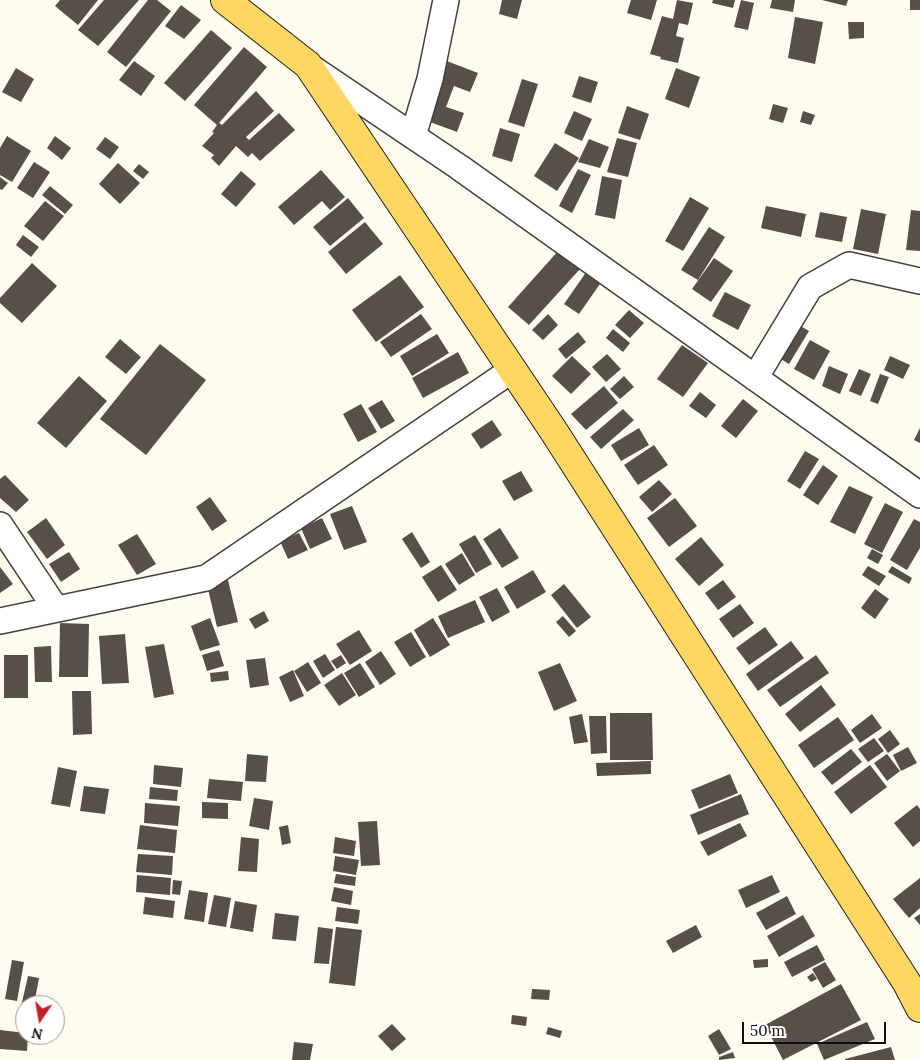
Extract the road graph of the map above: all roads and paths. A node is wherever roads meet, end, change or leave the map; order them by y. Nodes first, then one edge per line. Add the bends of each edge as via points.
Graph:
1 (224, 0) edge
2 (446, 0) edge
3 (308, 65) junction
4 (413, 136) junction
5 (920, 281) edge
6 (512, 370) junction
7 (754, 378) junction
8 (920, 495) edge
9 (0, 525) edge
10 (56, 609) junction
11 (0, 621) edge
12 (920, 1008) edge

1 - 3 main road
2 - 4 street via 430,79
3 - 4 street
3 - 6 main road
4 - 7 street
5 - 7 street via 849,265 810,288
6 - 10 street via 206,578
6 - 12 main road via 907,983
7 - 8 street
9 - 10 street
10 - 11 street

